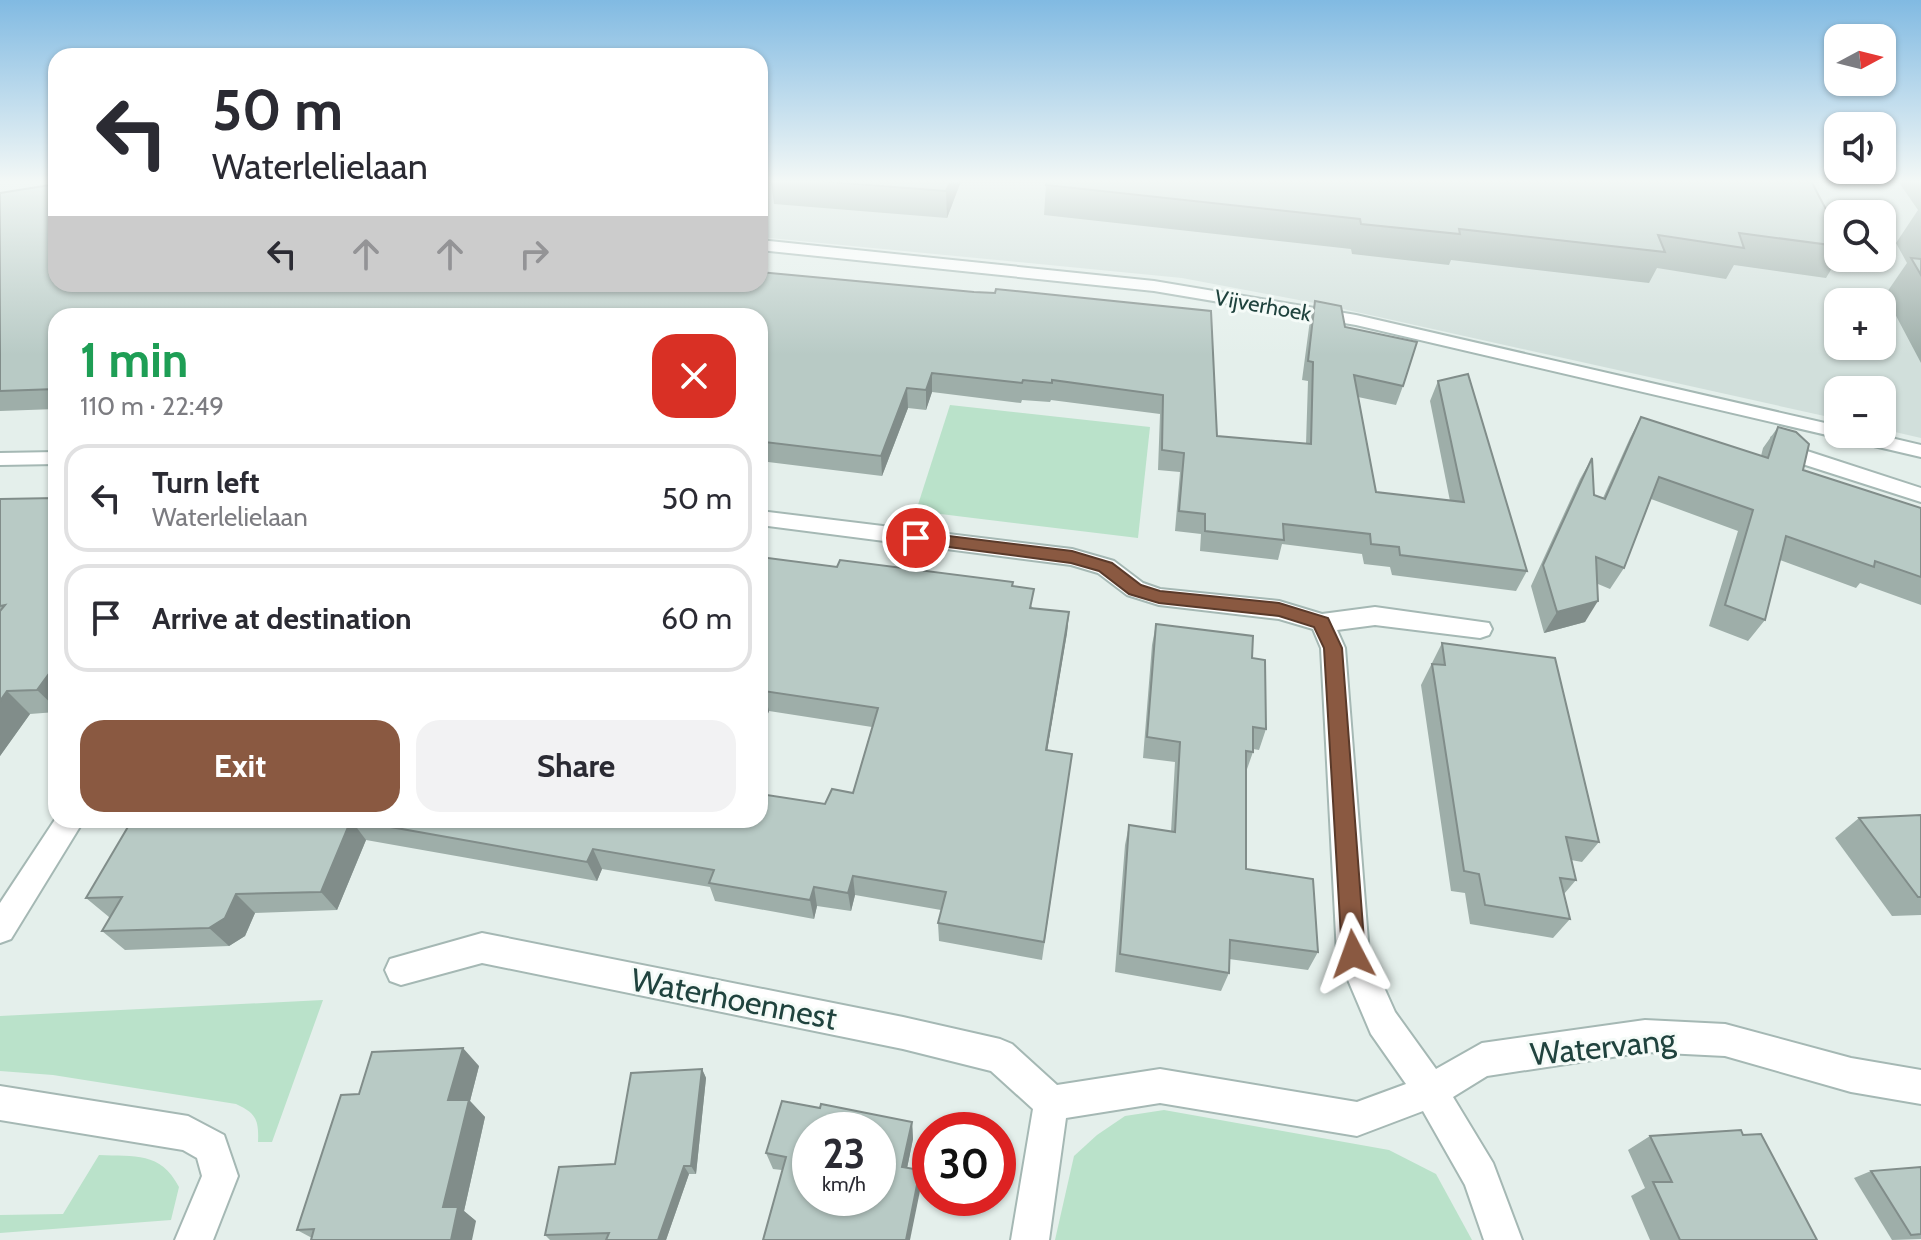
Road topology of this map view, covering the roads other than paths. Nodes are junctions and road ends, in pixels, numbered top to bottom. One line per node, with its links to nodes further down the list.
1 (768, 246): 2 (street, Vijverhoek)
2 (1758, 413): 3 (street, Vijverhoek); 8 (street)
3 (1824, 429)
4 (1896, 445): 5 (street)
5 (1921, 451)
6 (48, 458): 7 (street)
7 (0, 459)
8 (1921, 495)
9 (768, 519): 10 (street)
10 (1322, 623): 11 (street); 16 (street)
11 (1480, 629)
12 (65, 828): 13 (street)
13 (0, 929)
14 (401, 970): 18 (street, Waterhoennest)
15 (1921, 1087): 16 (street, Watervang)
16 (1431, 1091): 18 (street); 21 (street)
17 (0, 1103): 19 (street)
18 (1051, 1103): 20 (street)
19 (194, 1240)
20 (1030, 1240)
21 (1503, 1240)

